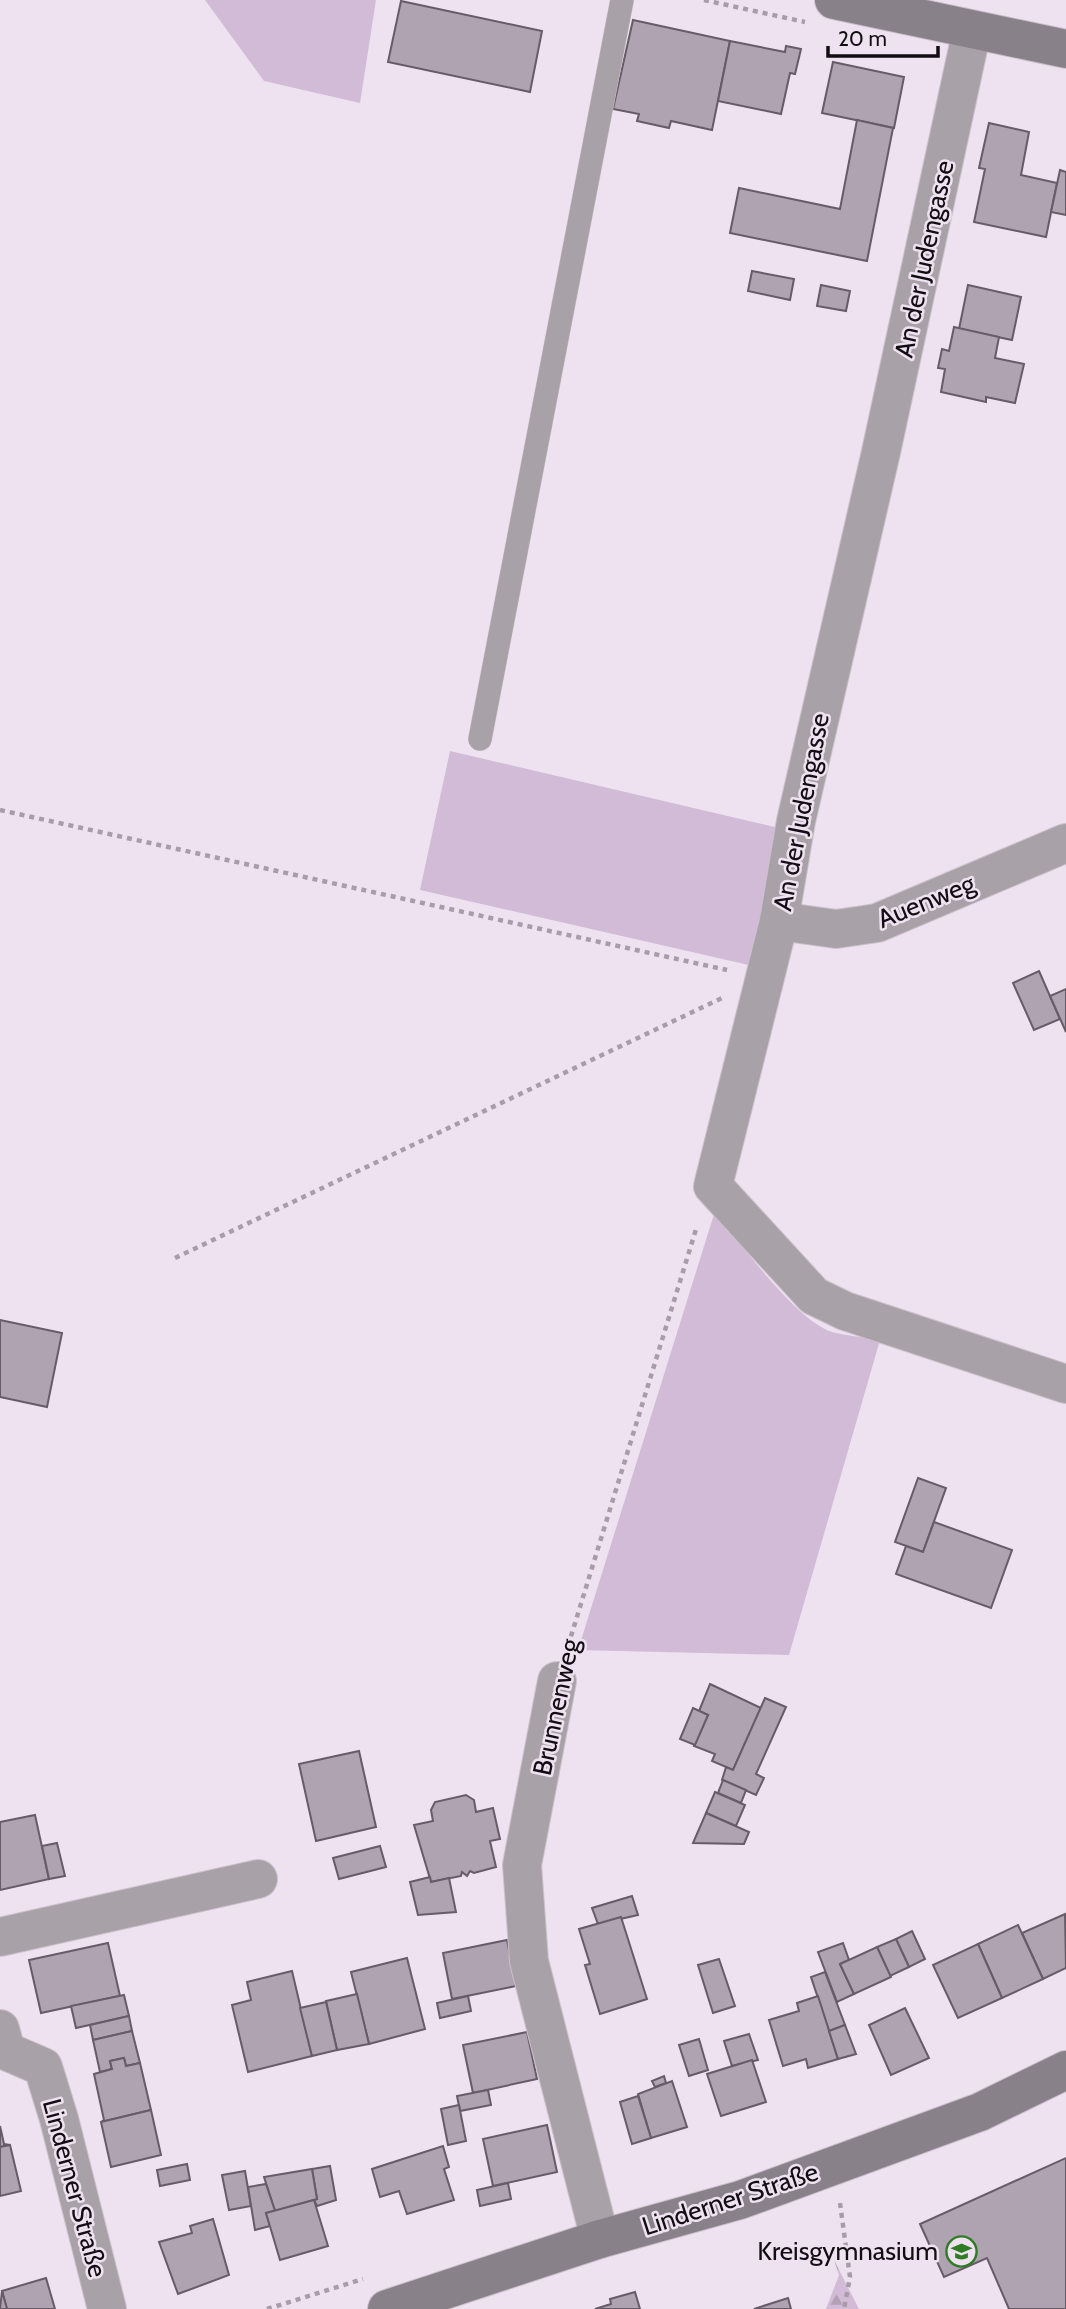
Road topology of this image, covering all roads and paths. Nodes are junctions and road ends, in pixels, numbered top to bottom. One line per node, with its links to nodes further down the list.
1 (622, 0): 5 (lane)
2 (834, 0): 3 (main road)
3 (972, 30): 4 (main road); 8 (street, An der Judengasse)
4 (1066, 49)
5 (481, 740)
6 (0, 810): 9 (path)
7 (1066, 843): 8 (street, Auenweg)
8 (779, 922): 9 (street, An der Judengasse)
9 (764, 978): 10 (street, An der Judengasse); 11 (path)
10 (713, 1186): 12 (street); 13 (path, Brunnenweg)
11 (175, 1258)
12 (1066, 1384)
13 (557, 1681): 19 (street, Brunnenweg)
14 (258, 1879): 15 (street)
15 (0, 1937)
16 (0, 2029): 20 (street, Linderner Straße)
17 (1066, 2070): 18 (main road, Linderner Straße)
18 (835, 2164): 19 (main road, Linderner Straße); 22 (path)
19 (600, 2239): 21 (main road, Linderner Straße)
20 (107, 2309)
21 (387, 2309)
22 (844, 2309)

